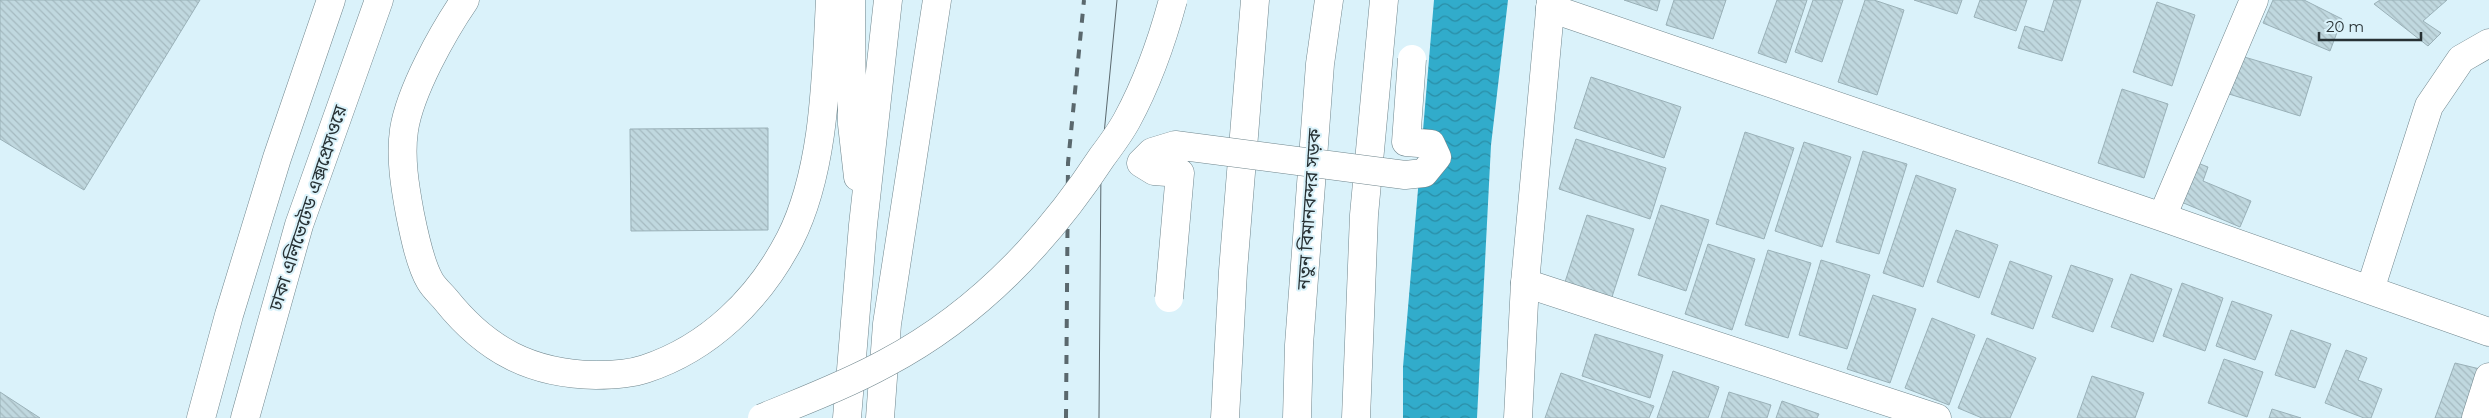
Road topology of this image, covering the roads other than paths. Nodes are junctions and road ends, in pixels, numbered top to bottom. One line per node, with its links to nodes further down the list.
1 (332, 0): 23 (main road)
2 (379, 0): 24 (main road, ঢাকা এলিভেটেড এক্সপ্রেসওয়ে)
3 (466, 0): 4 (main road)
4 (830, 0)
5 (851, 0): 17 (main road)
6 (888, 0): 17 (main road)
7 (937, 0): 27 (main road)
8 (1173, 0): 25 (main road, bridge)
9 (1255, 0): 28 (main road)
10 (1329, 0): 29 (main road, নতুন বিমানবন্দর সড়ক)
11 (1384, 0): 30 (main road)
12 (2254, 0): 16 (main road)
13 (1550, 4): 16 (main road); 18 (main road)
14 (2489, 43): 19 (main road)
15 (1412, 59): 20 (main road, bridge)
16 (2162, 217): 19 (main road)
17 (863, 225): 26 (main road)
18 (1525, 283): 31 (main road); 32 (main road)
19 (2370, 290): 21 (main road)
20 (1169, 298)
21 (2489, 332)
22 (2489, 377): 33 (main road)
23 (201, 418)
24 (245, 418)
25 (762, 418)
26 (847, 418)
27 (880, 418)
28 (1225, 418)
29 (1297, 418)
30 (1356, 418)
31 (1518, 418)
32 (1937, 418)
33 (2476, 418)

